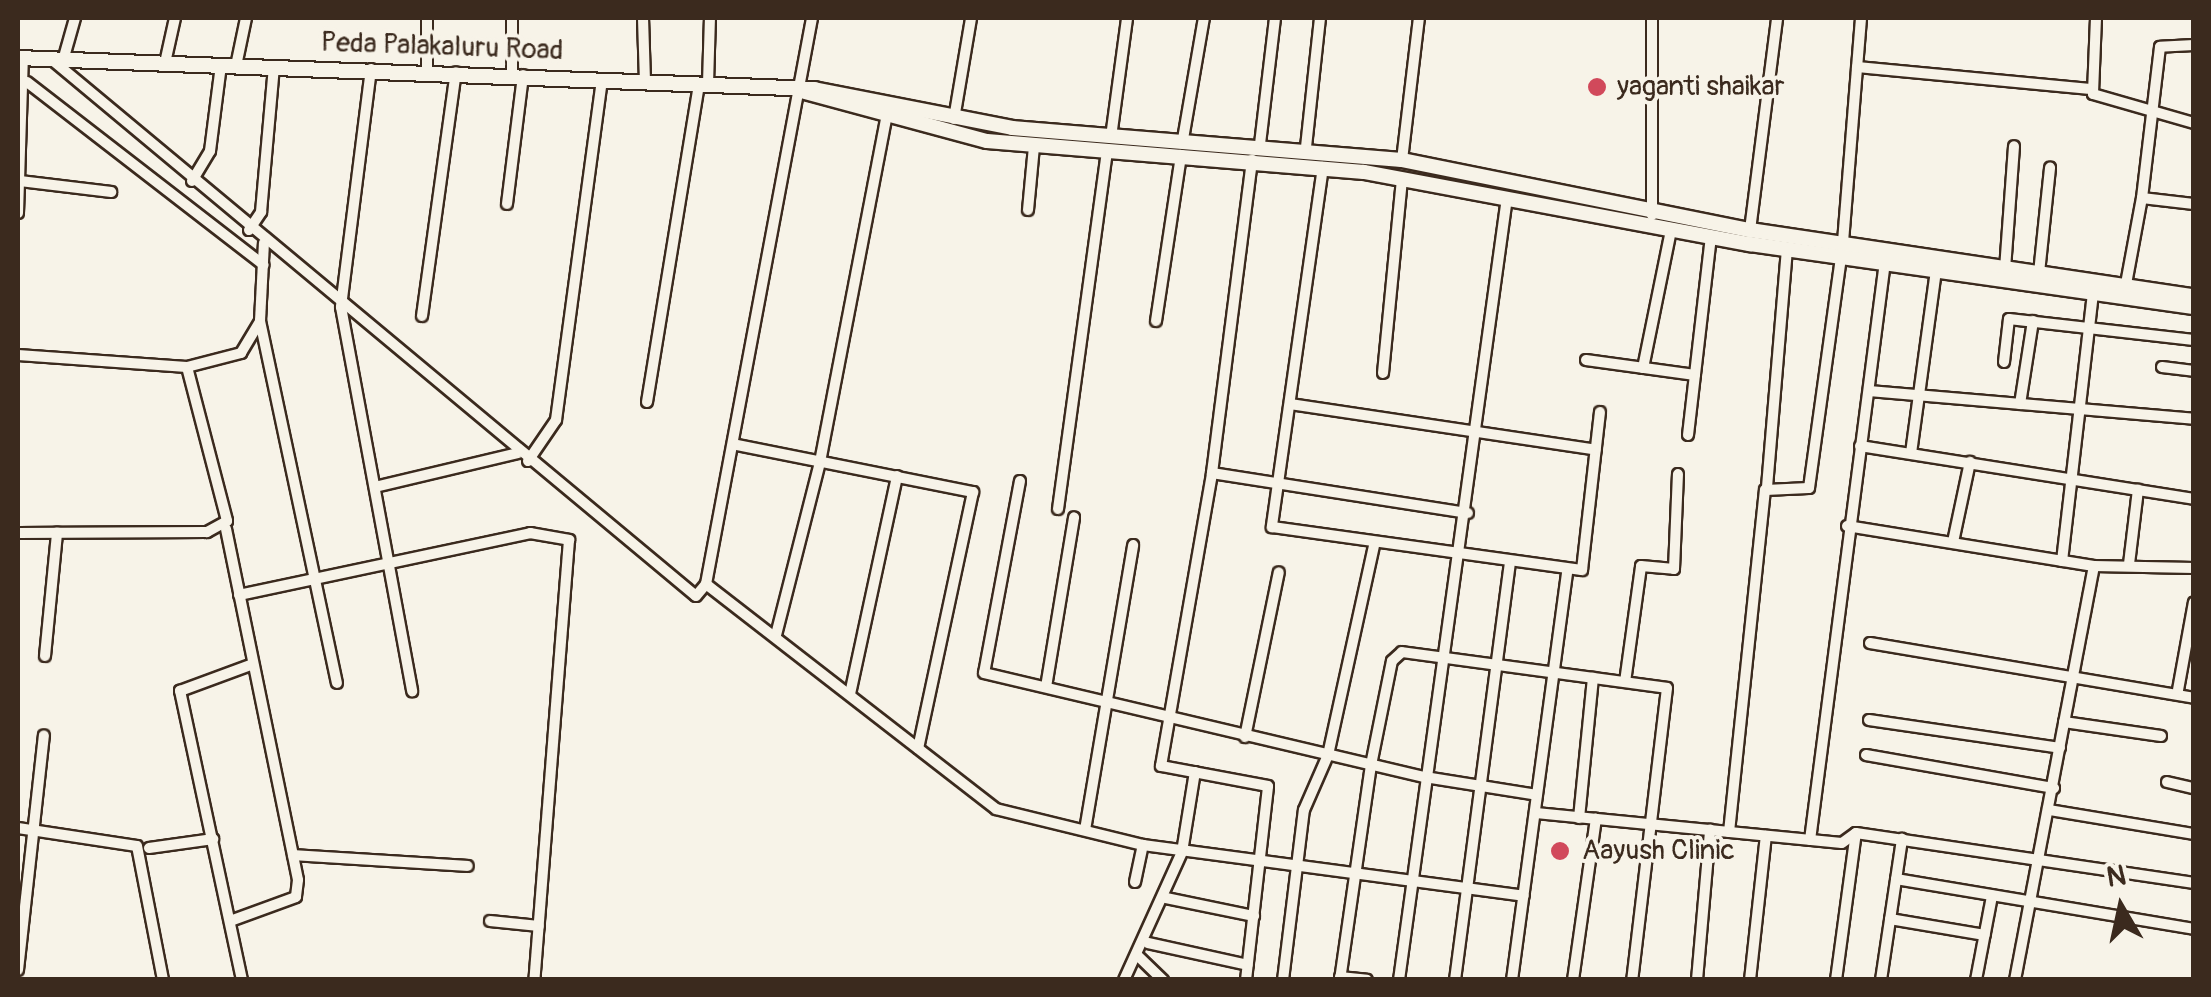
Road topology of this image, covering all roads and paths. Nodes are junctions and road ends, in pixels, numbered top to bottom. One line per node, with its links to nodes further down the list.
1 (75, 18): 20 (street)
2 (176, 18): 22 (street)
3 (246, 18): 23 (street)
4 (427, 18): 27 (street)
5 (512, 18): 29 (street)
6 (643, 18): 32 (street)
7 (710, 18): 33 (street)
8 (812, 18): 35 (street)
9 (971, 18): 38 (street)
10 (1127, 18): 41 (street)
11 (1204, 18): 40 (street)
12 (1275, 18): 42 (street)
13 (1320, 18): 44 (street)
14 (1419, 18): 48 (street)
15 (1652, 18): 61 (street)
16 (1776, 18): 64 (street)
17 (1861, 18): 24 (street)
18 (2096, 18): 34 (street)
19 (2194, 45): 36 (street)
20 (57, 57): 21 (main road, Peda Palakaluru Road); 22 (main road, Peda Palakaluru Road); 53 (street)
21 (20, 58): 31 (street)
22 (165, 63): 23 (main road, Peda Palakaluru Road)
23 (228, 65): 25 (main road, Peda Palakaluru Road); 53 (street)
24 (1856, 66): 34 (street); 68 (street)
25 (274, 67): 26 (main road, Peda Palakaluru Road); 62 (street)
26 (371, 68): 27 (main road, Peda Palakaluru Road); 77 (street)
27 (427, 70): 28 (main road, Peda Palakaluru Road)
28 (456, 71): 29 (main road, Peda Palakaluru Road); 79 (street)
29 (517, 74): 30 (main road, Peda Palakaluru Road); 57 (street)
30 (602, 79): 32 (main road, Peda Palakaluru Road); 108 (street)
31 (27, 82): 52 (street); 70 (street)
32 (645, 82): 33 (main road, Peda Palakaluru Road)
33 (704, 84): 35 (main road, Peda Palakaluru Road); 96 (street)
34 (2088, 89): 36 (street)
35 (802, 92): 37 (main road); 38 (main road); 104 (street)
36 (2150, 117): 39 (street); 56 (street)
37 (886, 120): 45 (main road); 109 (street)
38 (953, 120): 41 (main road)
39 (2194, 124)
40 (1183, 139): 41 (main road); 42 (main road)
41 (1109, 144): 45 (main road); 46 (main road); 121 (street)
42 (1260, 144): 44 (main road)
43 (2014, 146): 71 (street)
44 (1306, 147): 48 (main road)
45 (1034, 148): 59 (street)
46 (1181, 156): 47 (main road); 82 (street)
47 (1252, 160): 49 (main road); 111 (street)
48 (1402, 160): 61 (main road)
49 (1322, 167): 51 (main road); 97 (street)
50 (2050, 168): 73 (street)
51 (1402, 178): 55 (main road); 92 (street)
52 (20, 181): 54 (street); 60 (street)
53 (192, 181): 62 (street)
54 (111, 192)
55 (1508, 198): 61 (main road); 102 (street)
56 (2142, 198): 58 (street); 74 (street)
57 (508, 204)
58 (2194, 204)
59 (1028, 210)
60 (18, 213)
61 (1651, 218): 63 (main road); 64 (main road)
62 (248, 230): 66 (street)
63 (1671, 230): 65 (main road); 90 (street)
64 (1750, 230): 68 (main road)
65 (1711, 237): 67 (main road); 93 (street)
66 (264, 243): 70 (street); 77 (street)
67 (1786, 248): 68 (main road); 117 (street)
68 (1842, 249): 69 (main road); 71 (main road); 117 (street)
69 (1885, 262): 72 (main road); 94 (street)
70 (264, 266): 80 (street)
71 (2005, 269): 73 (main road)
72 (1936, 271): 75 (main road); 95 (street)
73 (2040, 274): 74 (main road)
74 (2126, 284): 76 (main road)
75 (2093, 292): 78 (main road); 83 (street)
76 (2194, 296)
77 (340, 306): 108 (street); 118 (street)
78 (2194, 308)
79 (422, 316)
80 (260, 321): 88 (street); 140 (street)
81 (2033, 321): 83 (street); 87 (street); 98 (street)
82 (1156, 322)
83 (2090, 327): 84 (street); 99 (street)
84 (2194, 340)
85 (18, 355): 88 (street)
86 (1586, 360): 90 (street)
87 (2004, 362)
88 (187, 367): 125 (street)
89 (2162, 367): 91 (street)
90 (1643, 368): 93 (street)
91 (2194, 371)
92 (1382, 373)
93 (1695, 375): 103 (street)
94 (1869, 391): 95 (street); 105 (street)
95 (1918, 396): 98 (street); 107 (street)
96 (648, 402)
97 (1290, 404): 102 (street); 116 (street)
98 (2020, 404): 99 (street)
99 (2080, 409): 101 (street); 114 (street)
100 (1600, 412): 106 (street)
101 (2194, 419)
102 (1477, 432): 106 (street); 122 (street)
103 (1688, 435)
104 (737, 445): 109 (street); 141 (street)
105 (1860, 446): 107 (street); 124 (street)
106 (1596, 450): 139 (street)
107 (1911, 453): 110 (street)
108 (523, 457): 118 (street); 141 (street)
109 (820, 462): 113 (street); 144 (street)
110 (1970, 462): 114 (street); 128 (street)
111 (1212, 473): 116 (street); 161 (street)
112 (1678, 474): 153 (street)
113 (897, 476): 158 (street); 167 (street)
114 (2072, 479): 119 (street); 132 (street)
115 (1020, 481): 155 (street)
116 (1279, 484): 122 (street); 129 (street)
117 (1766, 486): 188 (street)
118 (375, 487): 133 (street)
119 (2138, 490): 120 (street); 134 (street)
120 (2194, 499)
121 (1058, 510)
122 (1468, 513): 131 (street)
123 (1074, 516): 155 (street)
124 (1847, 526): 128 (street); 194 (street)
125 (226, 529): 127 (street); 142 (street)
126 (18, 533): 127 (street)
127 (57, 533): 146 (street)
128 (1953, 542): 132 (street)
129 (1374, 545): 131 (street); 169 (street)
130 (1133, 546): 160 (street)
131 (1462, 559): 135 (street); 147 (street)
132 (2062, 561): 136 (street)
133 (389, 562): 140 (street); 157 (street); 217 (street)
134 (2130, 564): 136 (street); 137 (street)
135 (1510, 565): 139 (street); 149 (street)
136 (2094, 566): 152 (street)
137 (2194, 568)
138 (1279, 572): 166 (street)
139 (1567, 573): 150 (street)
140 (315, 578): 142 (street); 154 (street)
141 (706, 584): 144 (street)
142 (239, 595): 148 (street)
143 (2194, 602): 156 (street)
144 (776, 635): 158 (street)
145 (1870, 643): 152 (street)
146 (45, 656)
147 (1441, 656): 149 (street); 171 (street); 173 (street)
148 (254, 664): 192 (street); 198 (street)
149 (1497, 664): 150 (street); 175 (street)
150 (1551, 672): 151 (street); 178 (street)
151 (1593, 678): 153 (street); 181 (street)
152 (2076, 678): 156 (street); 163 (street)
153 (1625, 682): 183 (street)
154 (336, 683)
155 (1046, 687): 160 (street)
156 (2178, 690): 159 (street)
157 (412, 691)
158 (850, 694): 167 (street)
159 (2194, 698)
160 (1108, 703): 161 (street); 186 (street)
161 (1170, 718): 166 (street); 172 (street)
162 (1869, 720): 168 (street)
163 (2064, 722): 165 (street); 168 (street)
164 (44, 734): 185 (street)
165 (2160, 736)
166 (1245, 737): 169 (street)
167 (918, 748): 186 (street)
168 (2060, 748): 176 (street)
169 (1328, 755): 171 (street); 202 (street)
170 (1866, 755): 176 (street)
171 (1371, 765): 173 (street); 203 (street)
172 (1195, 772): 197 (street); 200 (street)
173 (1425, 777): 175 (street); 207 (street)
174 (2167, 782): 177 (street)
175 (1481, 785): 178 (street); 208 (street)
176 (2054, 788): 179 (street)
177 (2194, 788)
178 (1538, 794): 180 (street)
179 (2050, 810): 190 (street); 199 (street)
180 (1536, 814): 181 (street); 209 (street)
181 (1579, 818): 182 (street)
182 (1596, 820): 183 (street); 236 (street)
183 (1652, 825): 187 (street); 237 (street)
184 (18, 828): 185 (street)
185 (34, 830): 223 (street); 225 (street)
186 (1085, 830): 195 (street)
187 (1710, 830): 188 (street); 238 (street)
188 (1729, 832): 191 (street)
189 (1856, 833): 193 (street); 194 (street); 240 (street)
190 (2194, 834)
191 (1766, 836): 194 (street); 239 (street)
192 (213, 838): 196 (street); 215 (street)
193 (1902, 839): 199 (street); 204 (street)
194 (1810, 840)
195 (1143, 845): 197 (street); 205 (street)
196 (149, 848)
197 (1182, 852): 200 (street); 211 (street)
198 (293, 855): 201 (street); 215 (street)
199 (2039, 858): 206 (street); 212 (street)
200 (1261, 864): 202 (street); 213 (street)
201 (468, 866)
202 (1297, 870): 203 (street); 231 (street)
203 (1352, 878): 207 (street); 224 (street)
204 (1896, 879): 210 (street); 214 (street)
205 (1136, 882)
206 (2194, 883)
207 (1412, 884): 208 (street); 233 (street)
208 (1467, 890): 209 (street); 234 (street)
209 (1524, 896): 235 (street)
210 (1992, 896): 212 (street); 219 (street)
211 (1166, 898): 213 (street); 220 (street)
212 (2029, 903): 218 (street); 243 (street)
213 (1254, 916): 222 (street)
214 (1890, 920): 219 (street); 241 (street)
215 (230, 921): 226 (street)
216 (490, 921): 217 (street)
217 (539, 926): 227 (street)
218 (2194, 929)
219 (1985, 935): 242 (street)
220 (1148, 943): 221 (street); 222 (street)
221 (1138, 956): 228 (street); 229 (street)
222 (1248, 965): 230 (street)
223 (18, 970)
224 (1340, 978): 232 (street)
225 (163, 980)
226 (242, 980)
227 (534, 980)
228 (1124, 980)
229 (1163, 980)
230 (1246, 980)
231 (1283, 980)
232 (1367, 980)
233 (1399, 980)
234 (1456, 980)
235 (1512, 980)
236 (1572, 980)
237 (1632, 980)
238 (1697, 980)
239 (1750, 980)
240 (1836, 980)
241 (1881, 980)
242 (1976, 980)
243 (2016, 980)

